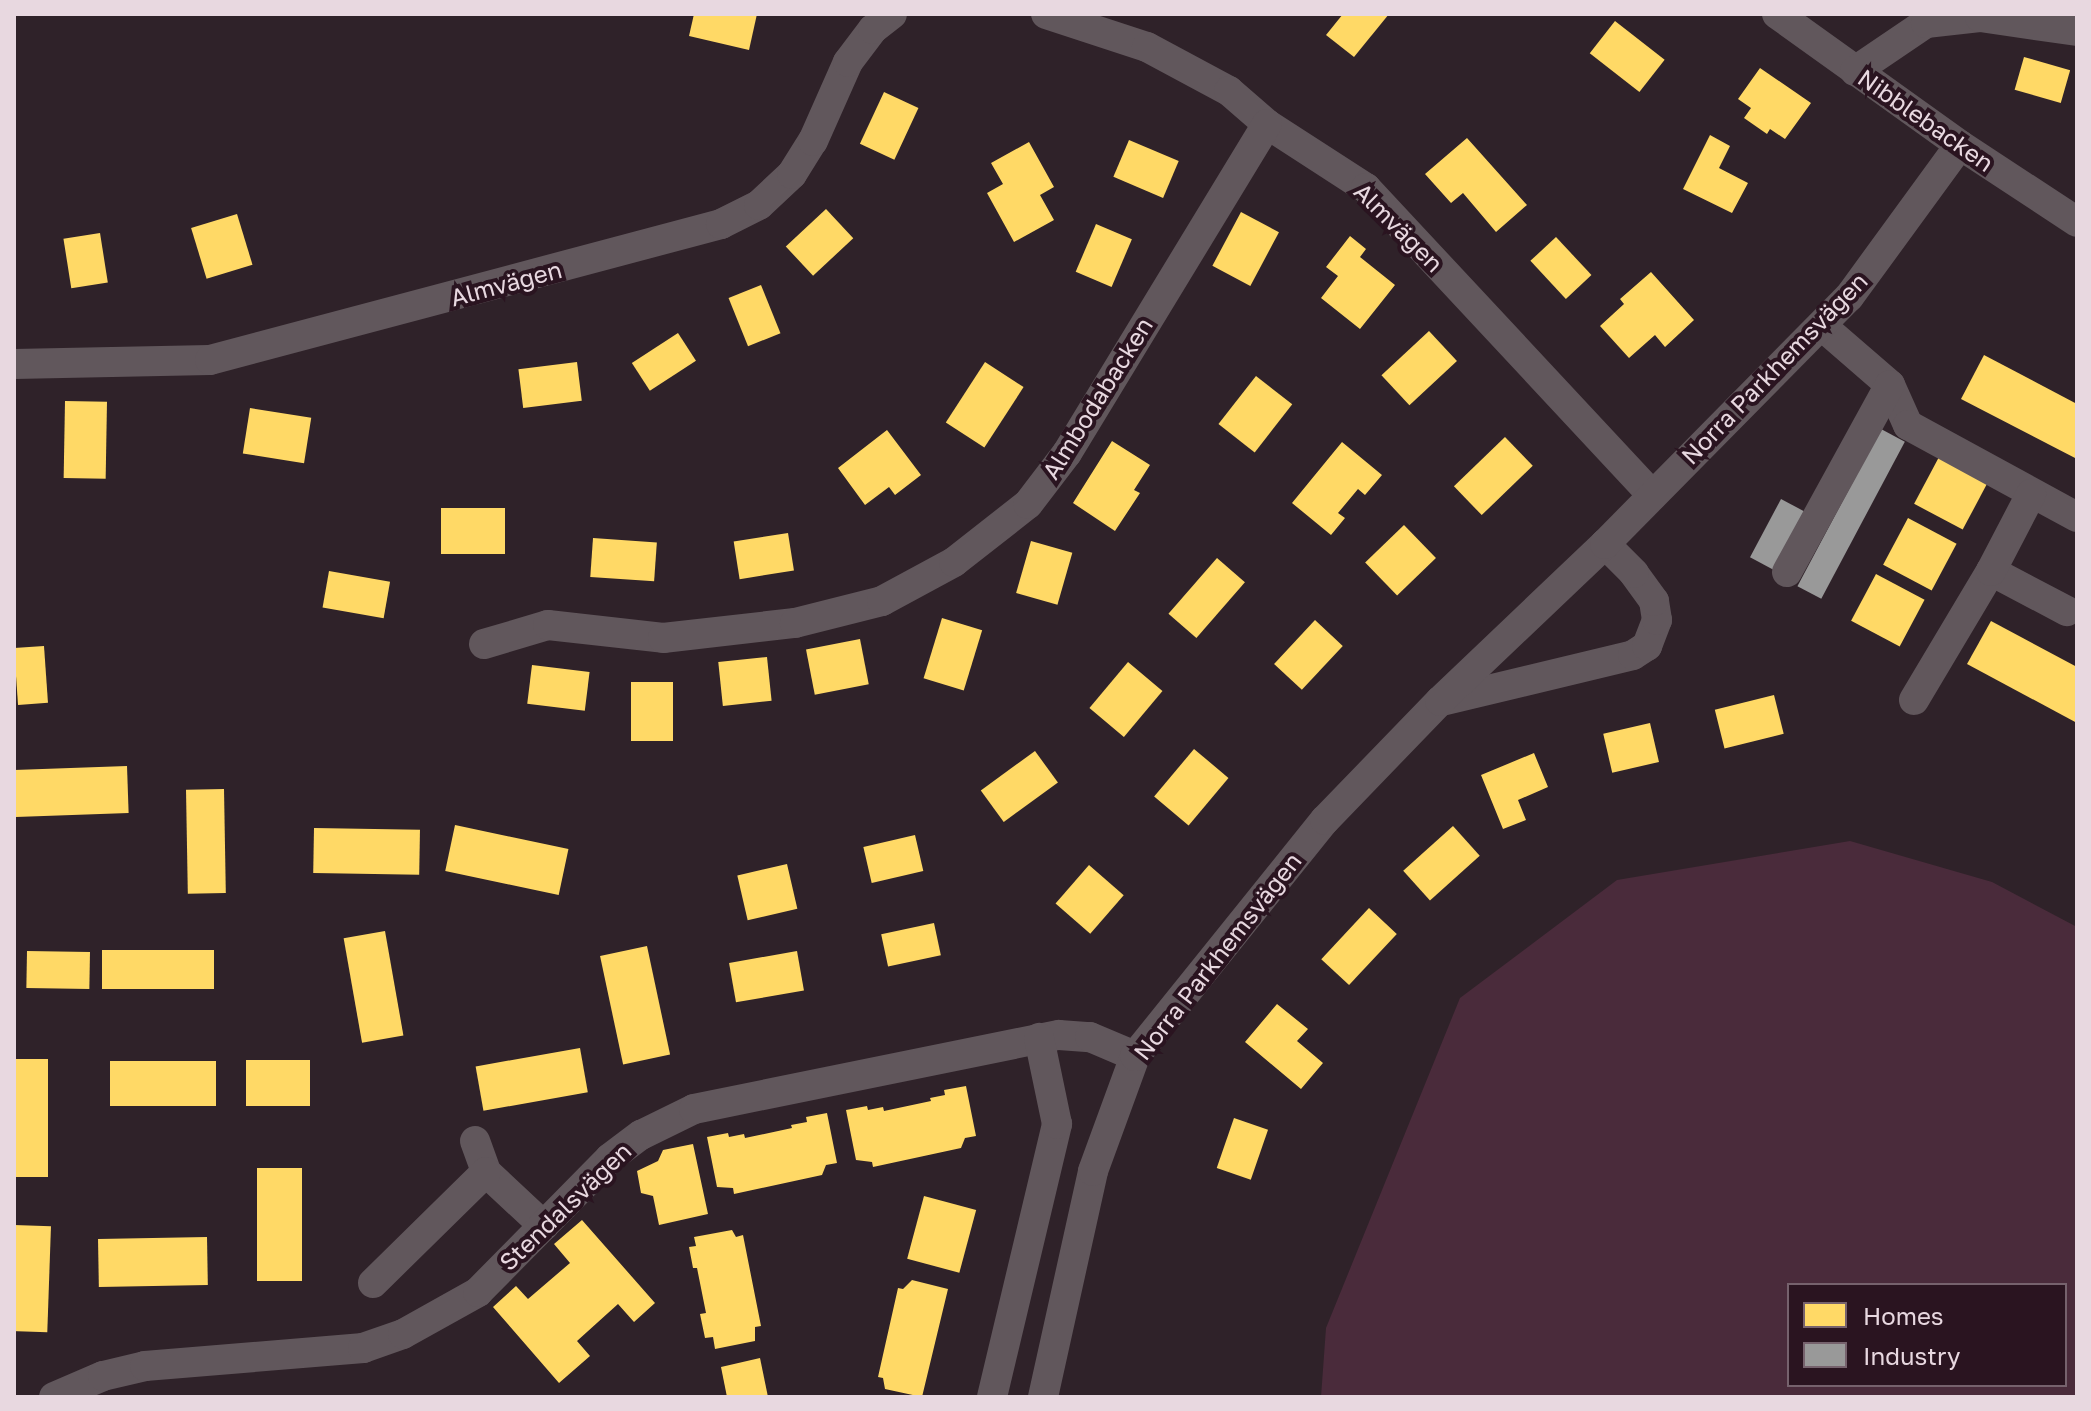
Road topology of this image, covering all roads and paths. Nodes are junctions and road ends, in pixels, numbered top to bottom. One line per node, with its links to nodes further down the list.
1 (892, 14): 10 (street, Almvägen)
2 (1046, 14): 6 (street, Almvägen)
3 (1777, 14): 5 (street, Nibblebacken)
4 (2077, 31): 5 (street)
5 (1855, 71): 7 (street, Nibblebacken)
6 (1267, 124): 13 (street, Almvägen); 19 (street, Almbodabacken)
7 (1960, 145): 8 (street, Nibblebacken); 9 (street, Norra Parkhemsvägen)
8 (2077, 222)
9 (1822, 326): 11 (street); 13 (street, Norra Parkhemsvägen)
10 (14, 364)
11 (1890, 385): 12 (street); 17 (street)
12 (2031, 494): 14 (street); 16 (street)
13 (1652, 495): 15 (street, Norra Parkhemsvägen)
14 (2077, 517)
15 (1605, 544): 21 (street, Norra Parkhemsvägen); 21 (street)
16 (1991, 571): 18 (street); 20 (street)
17 (1787, 572)
18 (2074, 606)
19 (484, 644)
20 (1914, 700)
21 (1440, 701): 23 (street, Norra Parkhemsvägen)
22 (1039, 1038): 23 (street, Stendalsvägen); 26 (street, Stendalsvägen); 29 (street)
23 (1135, 1056): 30 (street, Norra Parkhemsvägen)
24 (475, 1141): 25 (street)
25 (486, 1172): 26 (street); 27 (street)
26 (544, 1226): 28 (street, Stendalsvägen)
27 (373, 1283)
28 (54, 1397)
29 (992, 1397)
30 (1043, 1397)

